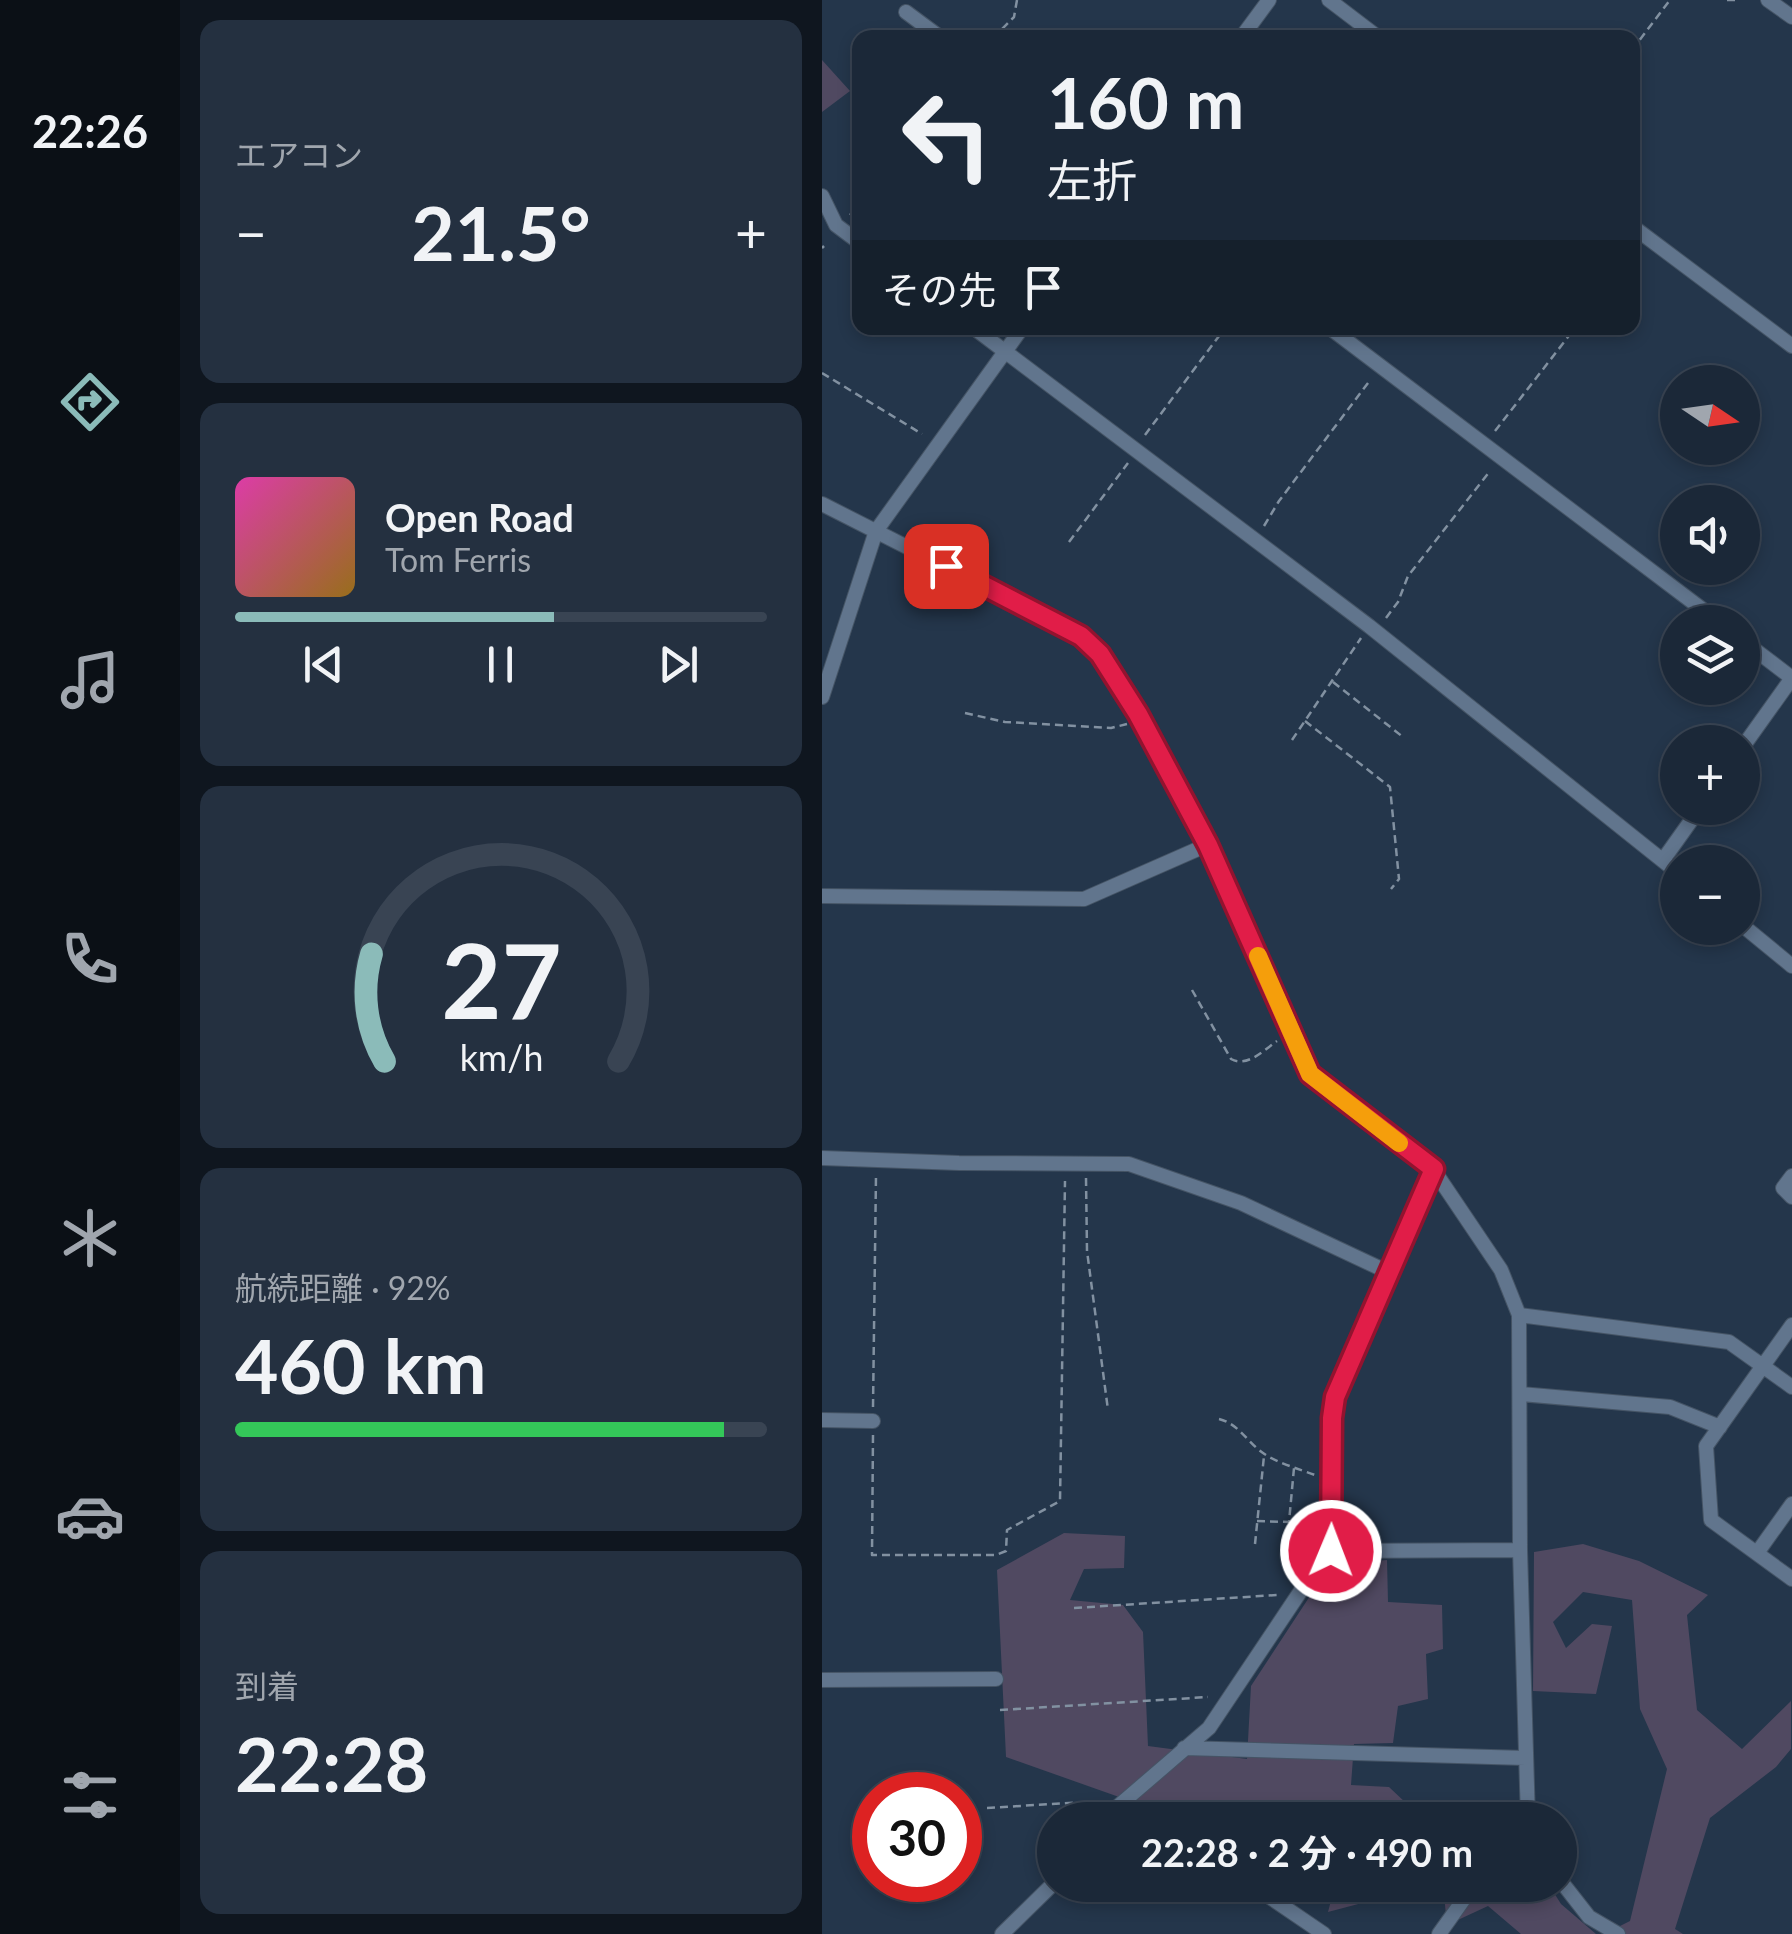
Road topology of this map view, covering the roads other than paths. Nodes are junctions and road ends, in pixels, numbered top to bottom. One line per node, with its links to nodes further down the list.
1 (1269, 0): 7 (street)
2 (1329, 0): 8 (street)
3 (1768, 0): 5 (street)
4 (906, 12): 6 (street)
5 (1792, 18)
6 (930, 30)
7 (1246, 30)
8 (1368, 30)
9 (822, 196): 11 (street)
10 (1640, 232): 15 (street)
11 (852, 236)
12 (984, 335): 16 (street)
13 (1016, 335): 16 (street)
14 (1340, 335): 19 (street)
15 (1792, 346)
16 (1004, 350): 18 (street); 25 (street)
17 (822, 504): 18 (street)
18 (876, 531): 22 (street); 24 (street)
19 (1697, 605)
20 (1760, 654): 21 (street)
21 (1792, 678): 23 (street)
22 (822, 698)
23 (1758, 725)
24 (1208, 845): 26 (street); 30 (street)
25 (1660, 858)
26 (822, 896)
27 (1760, 940): 28 (street)
28 (1792, 966)
29 (822, 1158): 33 (street)
30 (1434, 1169): 33 (street); 34 (street)
31 (1792, 1176): 32 (street)
32 (1792, 1197)
33 (1388, 1272): 44 (street)
34 (1519, 1315): 36 (street); 38 (street)
35 (1792, 1325): 36 (street)
36 (1762, 1366): 37 (street); 41 (street)
37 (1792, 1387)
38 (1520, 1394): 41 (street); 43 (street)
39 (822, 1420): 40 (street)
40 (873, 1421)
41 (1720, 1427): 45 (street)
42 (1792, 1504): 45 (street)
43 (1520, 1550): 44 (street); 50 (street)
44 (1331, 1551): 49 (street)
45 (1757, 1554): 46 (street)
46 (1792, 1579)
47 (996, 1679): 48 (street)
48 (822, 1680)
49 (1184, 1748): 50 (street); 51 (street)
50 (1525, 1758): 52 (street)
51 (1122, 1802)
52 (1527, 1802)
53 (1037, 1900): 57 (street)
54 (1577, 1901): 60 (street)
55 (1277, 1902): 58 (street)
56 (1462, 1902): 59 (street)
57 (1002, 1934)
58 (1324, 1934)
59 (1439, 1934)
60 (1618, 1934)

